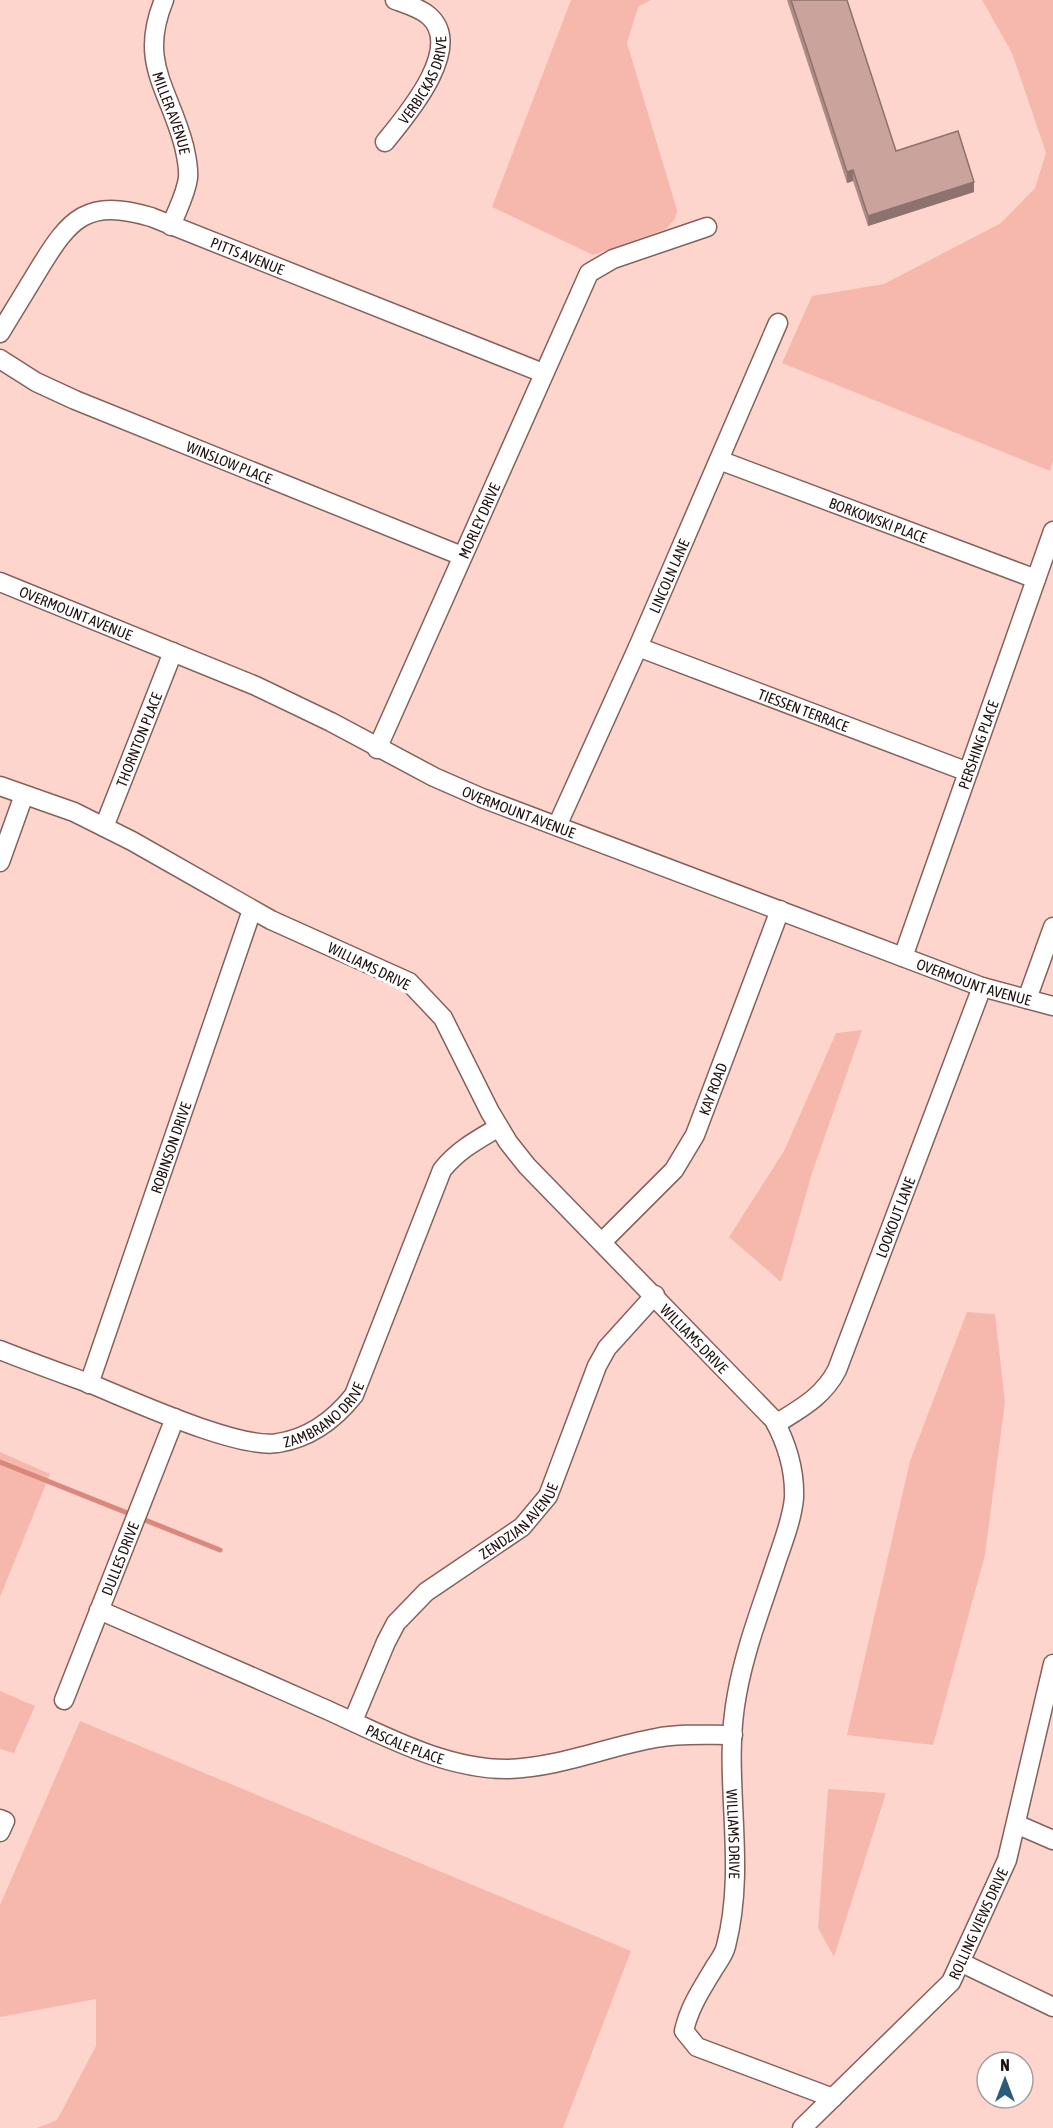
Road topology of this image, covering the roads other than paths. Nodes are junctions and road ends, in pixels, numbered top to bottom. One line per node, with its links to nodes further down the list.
1 (164, 0): 4 (street, MILLER AVENUE)
2 (395, 0): 3 (street, VERBICKAS DRIVE)
3 (385, 142)
4 (171, 226): 7 (street, PITTS AVENUE); 9 (street, PITTS AVENUE)
5 (706, 227): 9 (street, MORLEY DRIVE)
6 (778, 323): 10 (street, LINCOLN LANE)
7 (0, 333)
8 (0, 359): 12 (street, WINSLOW PLACE)
9 (543, 373): 12 (street, MORLEY DRIVE)
10 (719, 460): 13 (street, BORKOWSKI PLACE); 15 (street, LINCOLN LANE)
11 (1053, 531): 13 (street, PERSHING PLACE)
12 (462, 556): 17 (street, MORLEY DRIVE)
13 (1036, 579): 18 (street, PERSHING PLACE)
14 (0, 582): 16 (street, OVERMOUNT AVENUE)
15 (638, 647): 18 (street, TIESSEN TERRACE); 21 (street, LINCOLN LANE)
16 (173, 652): 17 (street, OVERMOUNT AVENUE); 22 (street, THORNTON PLACE)
17 (377, 749): 21 (street, OVERMOUNT AVENUE)
18 (968, 772): 27 (street, PERSHING PLACE)
19 (0, 786): 20 (street, WILLIAMS DRIVE)
20 (24, 795): 22 (street, WILLIAMS DRIVE); 23 (street)
21 (557, 826): 25 (street, OVERMOUNT AVENUE)
22 (104, 827): 24 (street, WILLIAMS DRIVE)
23 (0, 862)
24 (252, 910): 31 (street, WILLIAMS DRIVE); 35 (street, ROBINSON DRIVE)
25 (780, 910): 27 (street, OVERMOUNT AVENUE); 32 (street, KAY ROAD)
26 (1053, 927): 29 (street)
27 (903, 957): 28 (street, OVERMOUNT AVENUE)
28 (982, 987): 29 (street, OVERMOUNT AVENUE); 37 (street, LOOKOUT LANE)
29 (1027, 999): 30 (street, OVERMOUNT AVENUE)
30 (1053, 1006)
31 (499, 1128): 32 (street, WILLIAMS DRIVE); 36 (street, ZAMBRANO DRIVE)
32 (602, 1242): 33 (street, WILLIAMS DRIVE)
33 (655, 1295): 37 (street, WILLIAMS DRIVE); 41 (street, ZENDZIAN AVENUE)
34 (0, 1350): 35 (street, ZAMBRANO DRIVE)
35 (89, 1384): 36 (street, ZAMBRANO DRIVE)
36 (175, 1418): 38 (street, DULLES DRIVE)
37 (776, 1424): 42 (street, WILLIAMS DRIVE)
38 (99, 1610): 40 (street, DULLES DRIVE); 41 (street, PASCALE PLACE)
39 (1053, 1664): 44 (street, ROLLING VIEWS DRIVE)
40 (64, 1700)
41 (353, 1721): 42 (street, PASCALE PLACE)
42 (733, 1736): 49 (street, WILLIAMS DRIVE)
43 (0, 1819): 45 (street)
44 (1016, 1824): 46 (street); 47 (street, ROLLING VIEWS DRIVE)
45 (0, 1832)
46 (1053, 1840)
47 (960, 1962): 48 (street); 49 (street, ROLLING VIEWS DRIVE)
48 (1053, 2007)
49 (833, 2098): 50 (street, ROLLING VIEWS DRIVE)
50 (802, 2128)

